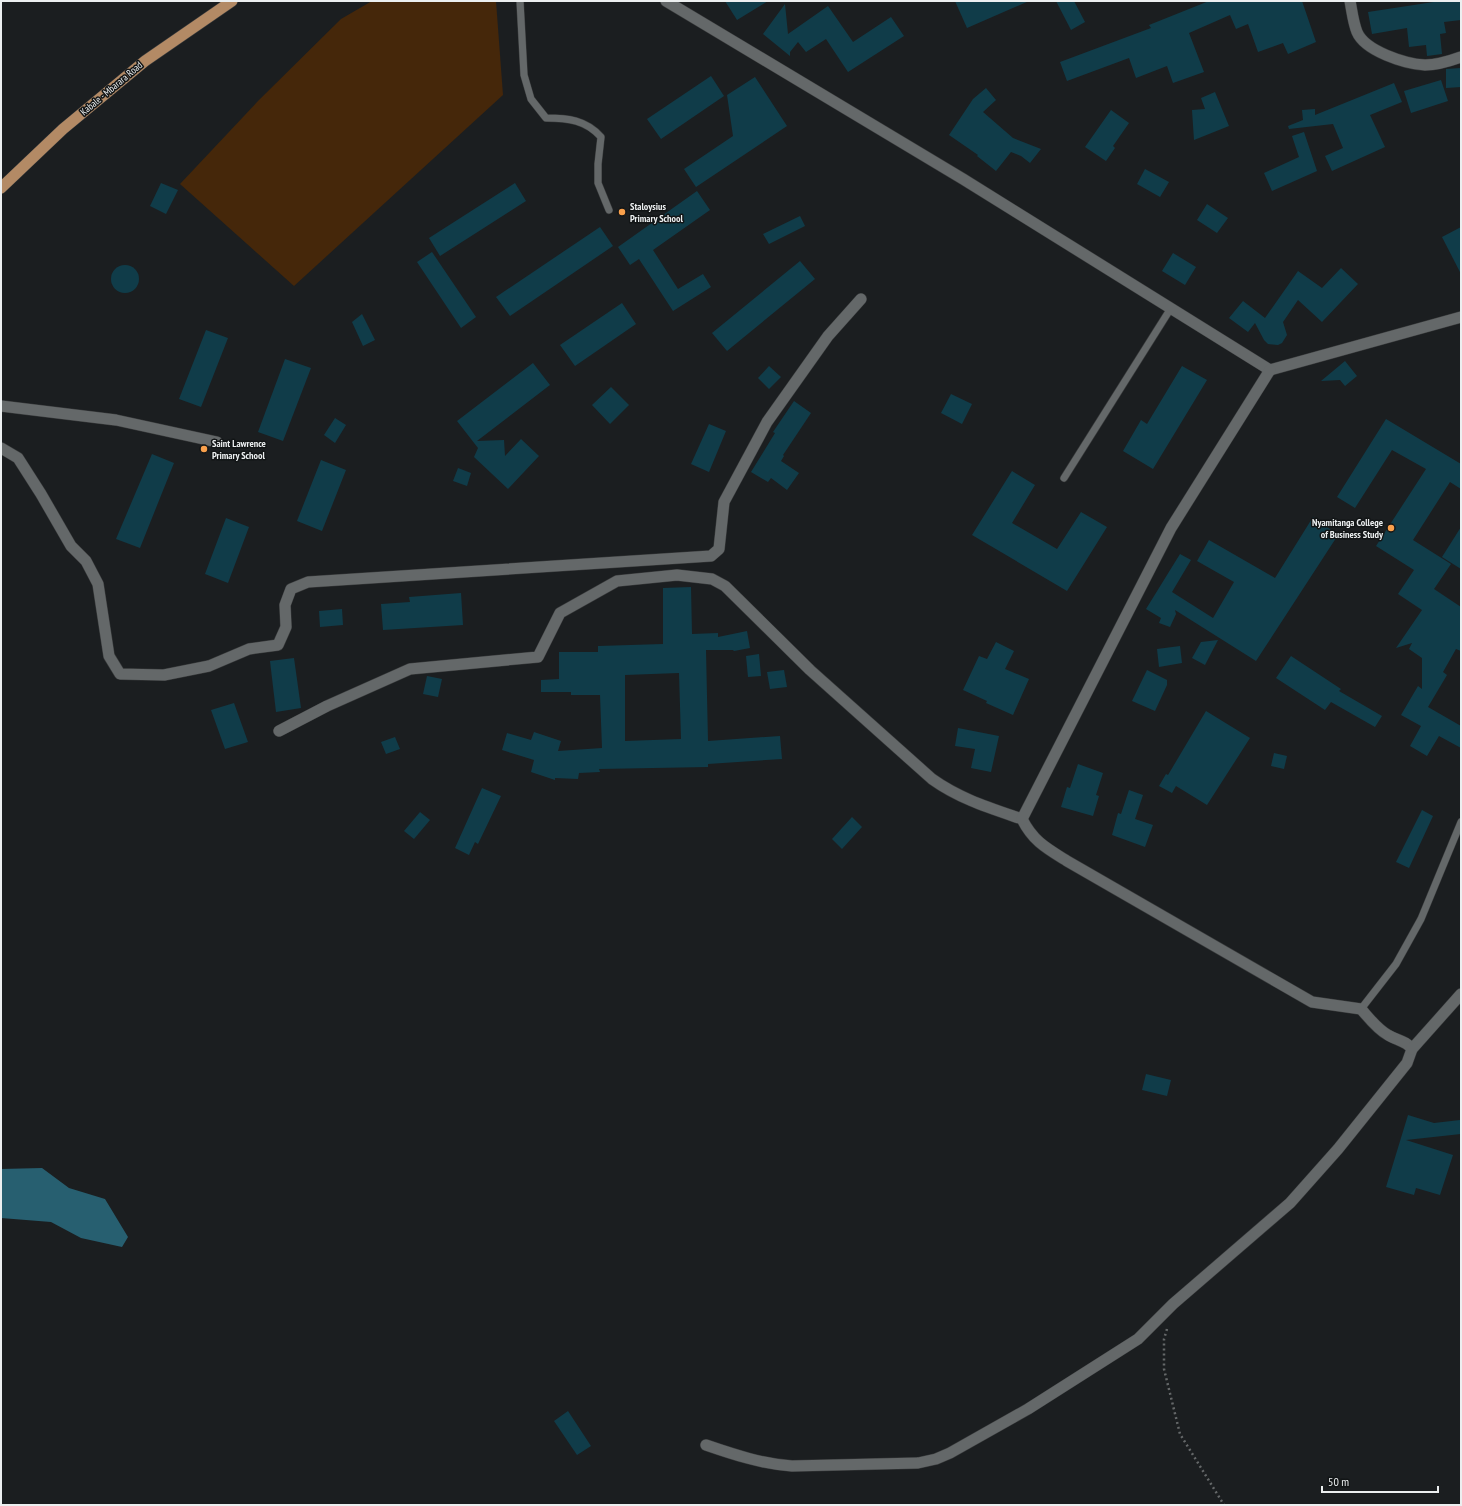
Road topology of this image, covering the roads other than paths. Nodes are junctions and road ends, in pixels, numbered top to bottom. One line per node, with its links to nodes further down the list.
1 (232, 1): 6 (main road, Kabale - Mbarara Road)
2 (520, 1): 7 (lane)
3 (666, 1): 9 (street)
4 (1350, 1): 5 (street)
5 (1461, 57)
6 (1, 188)
7 (609, 210)
8 (862, 299): 14 (street)
9 (1171, 308): 11 (street); 15 (lane)
10 (1461, 317): 11 (street)
11 (1270, 370): 17 (street)
12 (1, 406): 13 (street)
13 (217, 442)
14 (1, 448)
15 (1064, 478)
16 (279, 731): 17 (street)
17 (1022, 819): 20 (street)
18 (1461, 822): 20 (lane)
19 (1461, 994): 21 (street)
20 (1361, 1009): 21 (street)
21 (1412, 1049): 22 (street)
22 (706, 1445)

